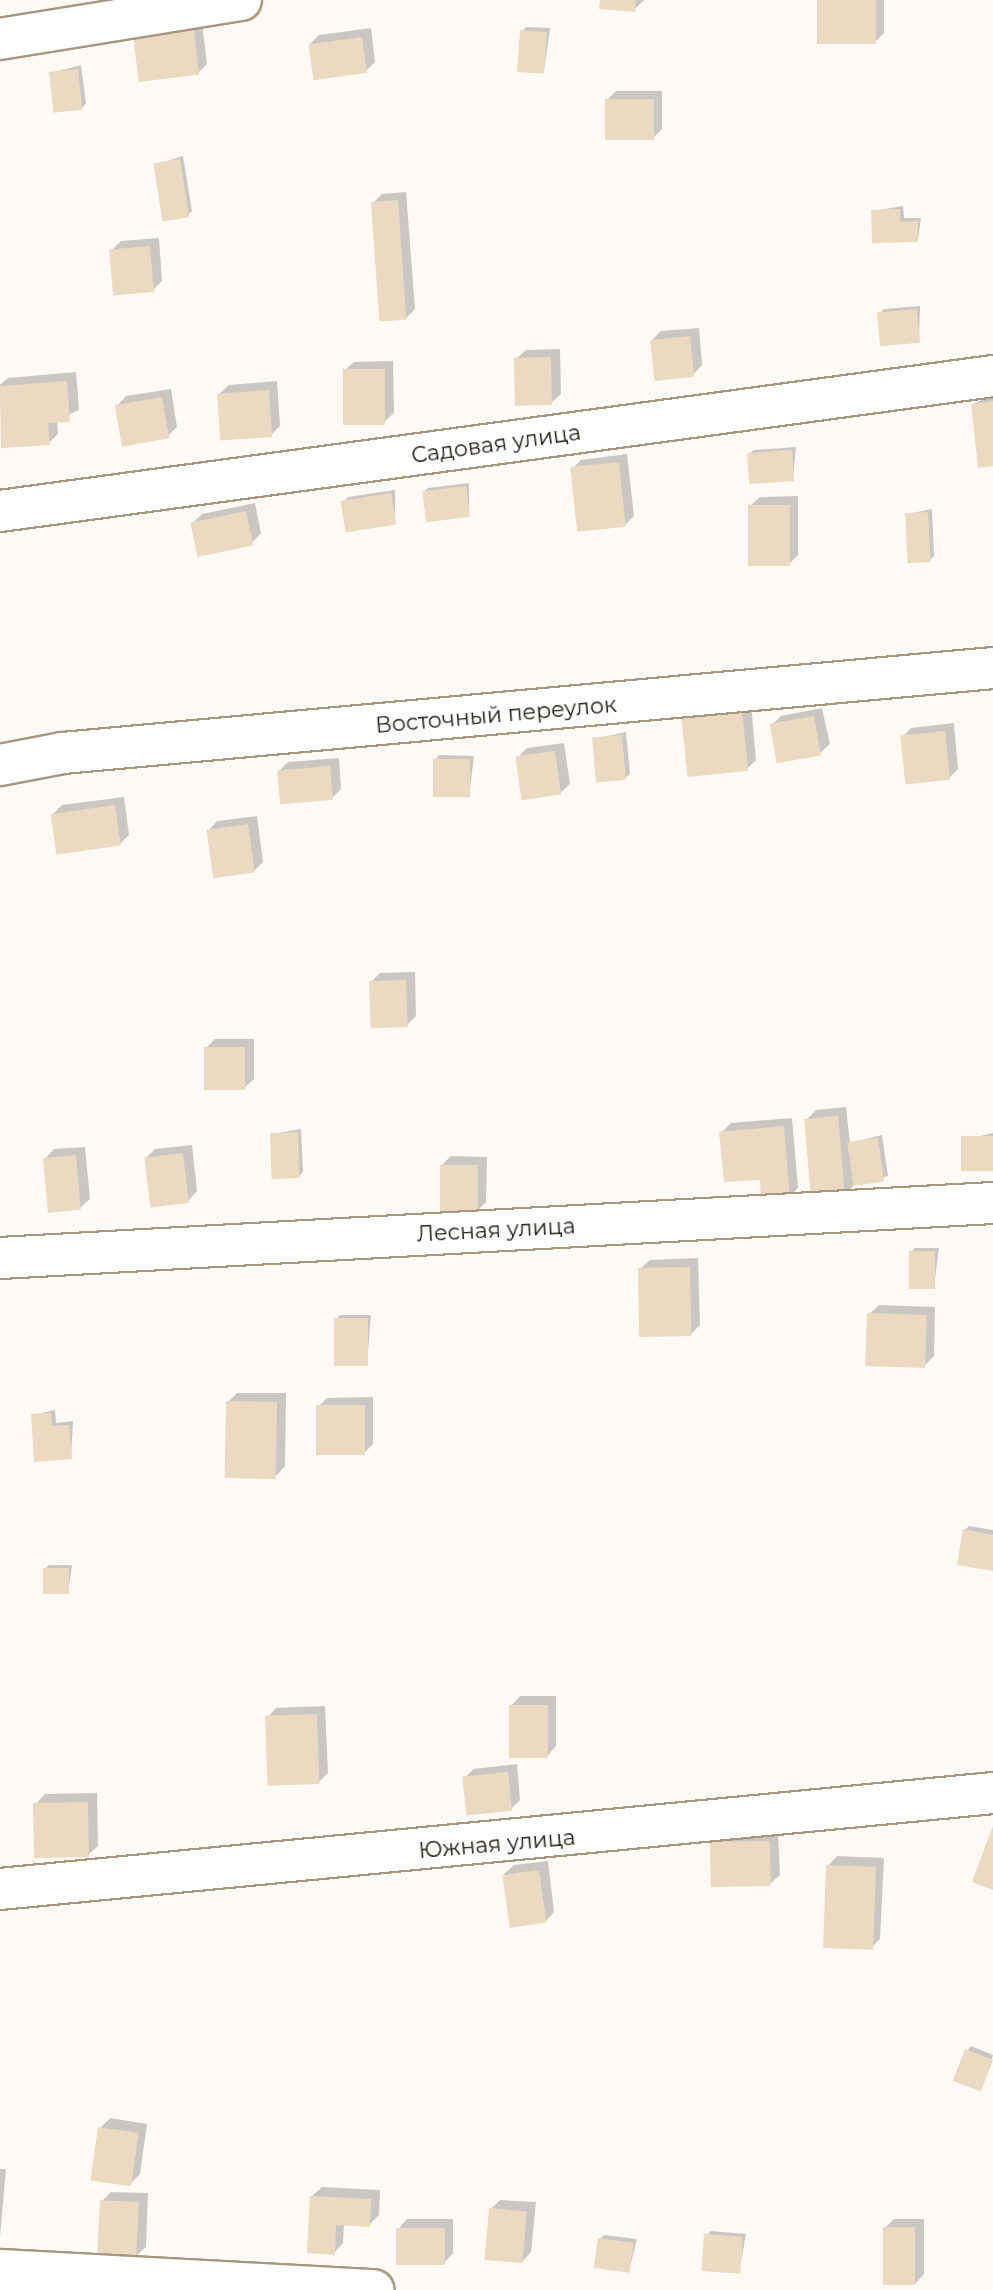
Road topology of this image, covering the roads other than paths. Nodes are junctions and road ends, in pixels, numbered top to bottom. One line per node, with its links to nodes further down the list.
1 (241, 0): 2 (street)
2 (0, 39)
3 (993, 376): 4 (street, Садовая улица)
4 (0, 511)
5 (993, 668): 6 (street, Восточный переулок)
6 (0, 765)
7 (993, 1203): 8 (street, Лесная улица)
8 (0, 1258)
9 (993, 1793): 10 (street, Южная улица)
10 (0, 1889)
11 (0, 2270): 12 (street)
12 (373, 2290)

